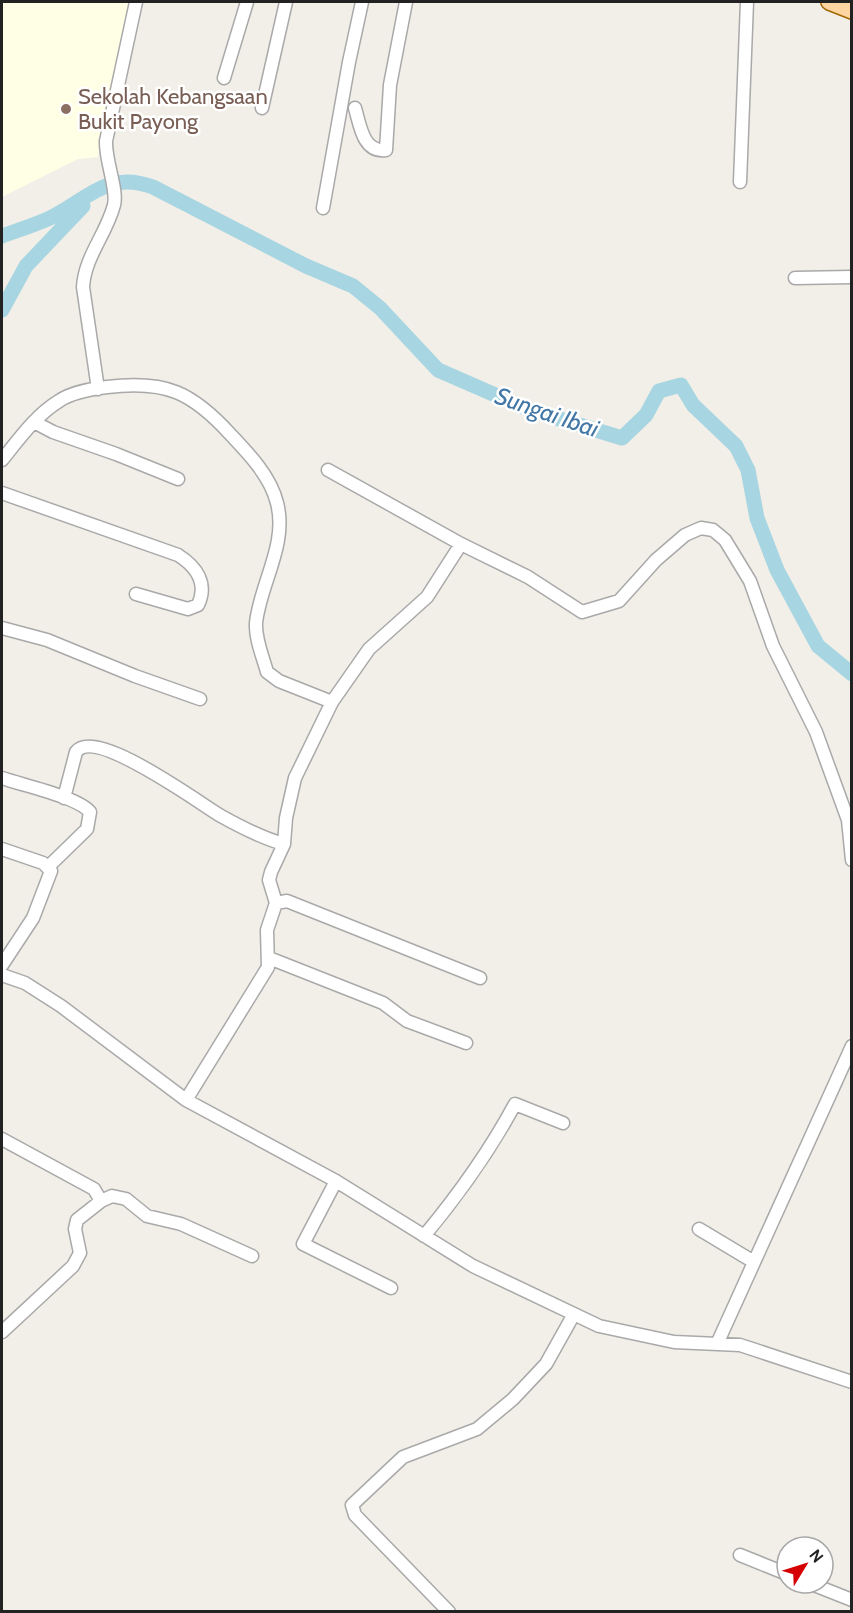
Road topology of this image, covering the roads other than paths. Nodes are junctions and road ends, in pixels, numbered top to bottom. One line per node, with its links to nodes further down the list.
1 (136, 2): 14 (street)
2 (247, 2): 7 (street)
3 (286, 2): 8 (street)
4 (362, 2): 11 (street)
5 (406, 2): 9 (street)
6 (747, 2): 10 (street)
7 (224, 78)
8 (262, 108)
9 (355, 108)
10 (740, 182)
11 (323, 208)
12 (852, 277): 13 (street)
13 (795, 278)
14 (98, 389): 15 (street); 24 (street)
15 (34, 422): 16 (street); 18 (street)
16 (2, 460)
17 (328, 470): 20 (street)
18 (178, 479)
19 (2, 492): 21 (street)
20 (461, 544): 24 (street); 29 (street)
21 (136, 594)
22 (2, 628): 23 (street)
23 (200, 699)
24 (332, 702): 27 (street)
25 (2, 778): 26 (street)
26 (64, 798): 27 (street); 30 (street)
27 (284, 844): 31 (street)
28 (2, 849): 30 (street)
29 (852, 860)
30 (48, 867): 33 (street)
31 (276, 903): 32 (street); 35 (street)
32 (269, 957): 36 (street); 38 (street)
33 (2, 964)
34 (2, 975): 38 (street)
35 (480, 978)
36 (466, 1043)
37 (852, 1046): 46 (street)
38 (186, 1100): 41 (street)
39 (563, 1124): 44 (street)
40 (2, 1139): 42 (street)
41 (336, 1181): 44 (street); 47 (street)
42 (101, 1201): 45 (street); 49 (street)
43 (699, 1229): 46 (street)
44 (424, 1236): 48 (street)
45 (252, 1256)
46 (754, 1262): 50 (street)
47 (391, 1288)
48 (574, 1314): 50 (street); 56 (street)
49 (2, 1332)
50 (717, 1344): 51 (street)
51 (852, 1382)
52 (740, 1555): 53 (street)
53 (775, 1569)
54 (835, 1593): 55 (street)
55 (852, 1600)
56 (449, 1611)

